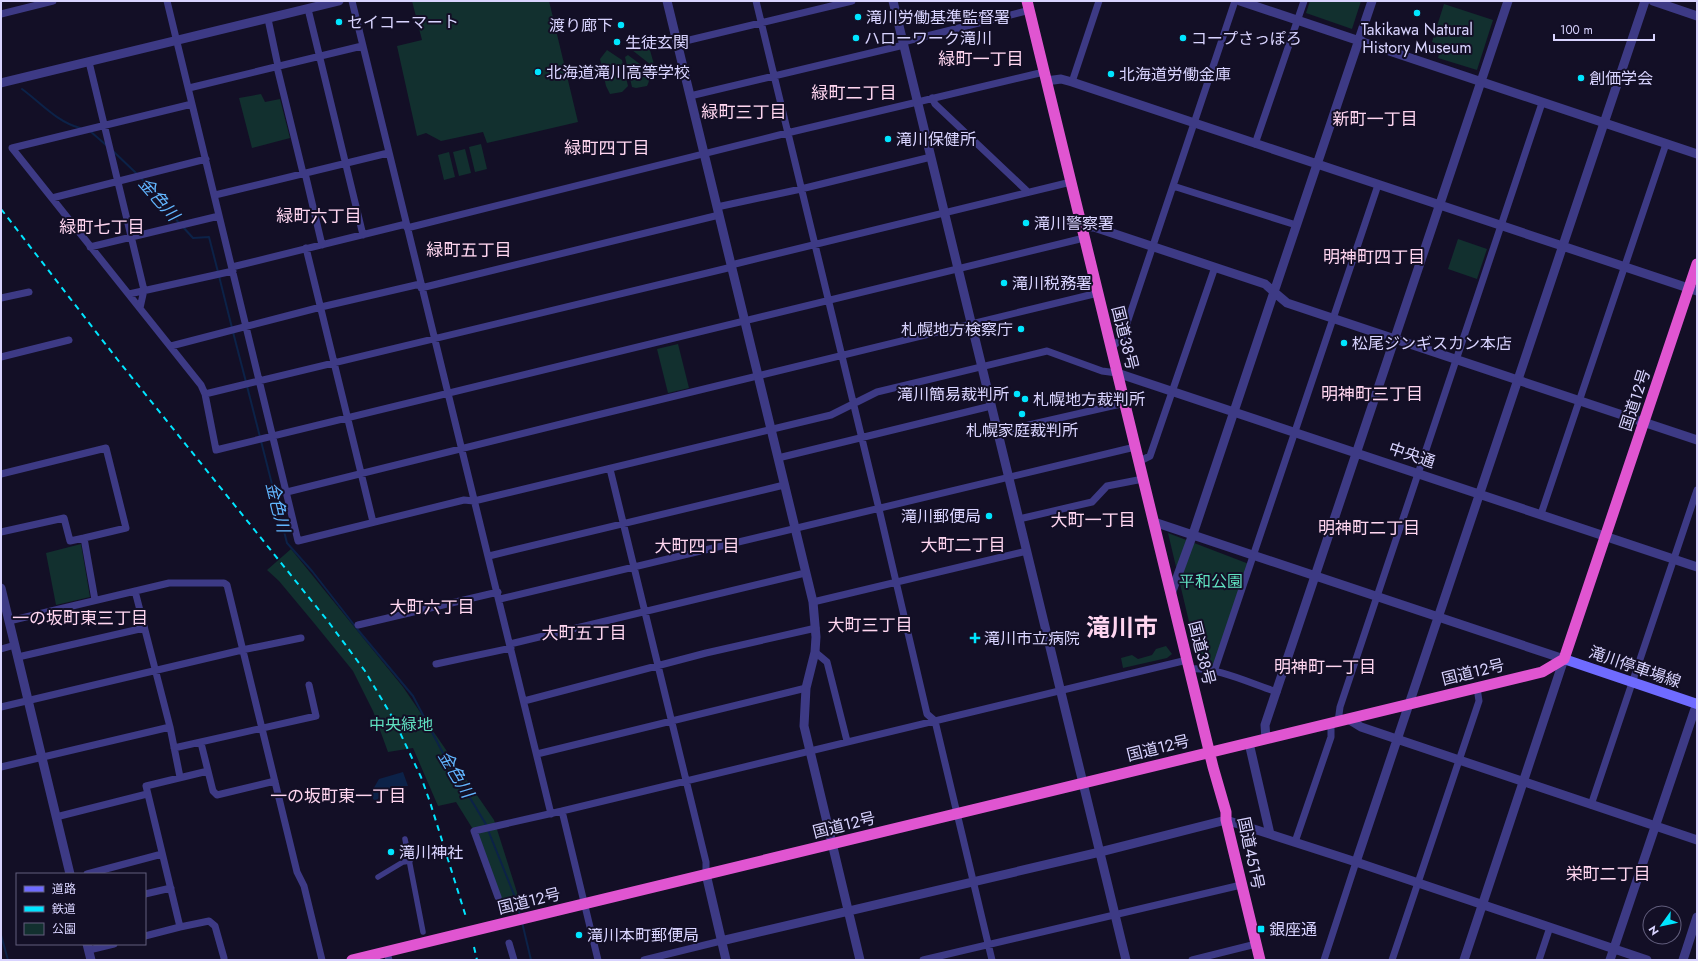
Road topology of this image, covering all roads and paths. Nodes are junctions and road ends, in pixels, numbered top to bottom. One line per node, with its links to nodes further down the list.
1 (53, 1): 19 (street)
2 (167, 1): 24 (street)
3 (339, 1): 18 (street)
4 (352, 1): 28 (street)
5 (667, 1): 26 (street)
6 (756, 1): 23 (street)
7 (852, 1): 23 (street)
8 (893, 1): 27 (street)
9 (1099, 1): 34 (street)
10 (1235, 1): 43 (street)
11 (1240, 1): 22 (street)
12 (1304, 1): 22 (street)
13 (1372, 1): 25 (street)
14 (1508, 1): 35 (street)
15 (1645, 1): 44 (street)
16 (1653, 1): 20 (street)
17 (1029, 6): 27 (street); 33 (highway, 国道38号)
18 (308, 9): 21 (street); 29 (street)
19 (1, 14)
20 (1697, 16)
21 (268, 19): 24 (street); 31 (street)
22 (1297, 21): 25 (street); 47 (street)
23 (761, 23): 26 (street); 32 (street)
24 (177, 40): 30 (street); 37 (street)
25 (1358, 41): 35 (street); 55 (street)
26 (677, 43): 38 (street)
27 (903, 44): 32 (street); 40 (street)
28 (362, 46): 29 (street); 49 (street)
29 (319, 56): 31 (street); 54 (street)
30 (89, 62): 36 (street); 45 (street)
31 (278, 66): 37 (street); 56 (street)
32 (774, 76): 38 (street); 46 (street)
33 (1045, 77): 34 (street); 39 (street); 57 (highway, 国道38号)
34 (1072, 82): 43 (street)
35 (1481, 82): 41 (street); 65 (street)
36 (1, 83)
37 (189, 88): 42 (street)
38 (690, 96): 50 (street)
39 (932, 98): 40 (street); 62 (street)
40 (918, 102): 46 (street); 52 (street)
41 (1542, 103): 44 (street); 70 (street)
42 (192, 104): 45 (street); 53 (street)
43 (1195, 123): 47 (street); 60 (street)
44 (1604, 123): 48 (street); 77 (street)
45 (103, 127): 58 (street); 64 (street)
46 (787, 133): 50 (street); 61 (street)
47 (1255, 144): 55 (street)
48 (1666, 144): 51 (street); 84 (street)
49 (388, 153): 54 (street); 71 (street)
50 (704, 154): 66 (street); 71 (street)
51 (1697, 154)
52 (931, 157): 61 (street); 67 (street)
53 (206, 159): 58 (street); 63 (street)
54 (345, 163): 56 (street); 73 (street)
55 (1317, 164): 59 (street); 69 (street)
56 (304, 173): 63 (street); 75 (street)
57 (1071, 182): 62 (street); 72 (highway, 国道38号)
58 (117, 183): 64 (street); 74 (street)
59 (1378, 185): 65 (street); 98 (street)
60 (1173, 186): 69 (street); 79 (street)
61 (801, 189): 66 (street); 76 (street)
62 (1028, 192): 67 (street)
63 (214, 195): 68 (street)
64 (52, 198): 78 (street)
65 (1440, 205): 70 (street); 103 (street)
66 (718, 211): 82 (street); 87 (street)
67 (944, 213): 76 (street); 86 (street)
68 (220, 216): 74 (street); 85 (street)
69 (1296, 225): 91 (street)
70 (1500, 225): 77 (street); 109 (street)
71 (406, 226): 73 (street); 87 (street)
72 (1083, 232): 79 (street); 86 (street); 92 (highway, 国道38号)
73 (363, 235): 75 (street)
74 (131, 237): 78 (street); 88 (street)
75 (322, 244): 80 (street)
76 (814, 244): 82 (street); 95 (street)
77 (1562, 246): 84 (street); 114 (street)
78 (90, 247): 93 (street)
79 (1153, 247): 83 (street); 106 (street)
80 (306, 248): 85 (street); 96 (street)
81 (1697, 264): 89 (highway, 国道12号)
82 (731, 266): 99 (street); 102 (street)
83 (1215, 267): 91 (street); 116 (street)
84 (1624, 267): 89 (street); 119 (street)
85 (233, 269): 88 (street); 101 (street)
86 (958, 269): 95 (street); 100 (street)
87 (421, 286): 96 (street); 102 (street)
88 (144, 290): 93 (street); 97 (street)
89 (1693, 290): 125 (highway, 国道12号)
90 (29, 292): 94 (street)
91 (1274, 292): 98 (street); 123 (street)
92 (1098, 293): 100 (street); 106 (highway, 国道38号)
93 (129, 294): 97 (street)
94 (1, 298)
95 (828, 300): 99 (street); 107 (street)
96 (321, 307): 101 (street); 110 (street)
97 (140, 308): 105 (street)
98 (1333, 318): 103 (street); 128 (street)
99 (745, 322): 113 (street); 118 (street)
100 (972, 323): 107 (street); 111 (street)
101 (246, 326): 105 (street); 115 (street)
102 (434, 339): 110 (street); 118 (street)
103 (1395, 339): 109 (street); 134 (street)
104 (69, 340): 108 (street)
105 (171, 346): 117 (street)
106 (1111, 348): 112 (highway, 国道38号)
107 (841, 355): 113 (street); 121 (street)
108 (1, 357)
109 (1455, 359): 114 (street); 138 (street)
110 (335, 364): 115 (street); 124 (street)
111 (982, 367): 112 (street); 121 (street); 122 (street)
112 (1117, 373): 116 (street, 中央通); 120 (highway, 国道38号)
113 (758, 377): 126 (street); 133 (street)
114 (1518, 381): 119 (street); 146 (street)
115 (260, 382): 117 (street); 129 (street)
116 (1173, 391): 123 (street, 中央通); 136 (street)
117 (205, 394): 129 (street)
118 (447, 394): 124 (street); 133 (street)
119 (1580, 401): 125 (street); 149 (street)
120 (1125, 403): 127 (street); 132 (highway, 国道38号)
121 (853, 404): 126 (street); 130 (street)
122 (991, 406): 127 (street); 130 (street)
123 (1234, 411): 128 (street, 中央通); 156 (street)
124 (347, 419): 129 (street); 140 (street)
125 (1644, 423): 131 (street); 157 (highway, 国道12号)
126 (771, 430): 135 (street); 137 (street)
127 (998, 432): 141 (street)
128 (1296, 432): 134 (street, 中央通); 160 (street)
129 (273, 437): 145 (street)
130 (861, 438): 135 (street); 148 (street)
131 (1697, 440)
132 (1135, 447): 136 (highway, 国道38号); 141 (street)
133 (461, 450): 140 (street); 147 (street)
134 (1357, 452): 138 (street, 中央通); 166 (street)
135 (778, 458): 143 (street)
136 (1138, 462): 142 (highway, 国道38号)
137 (610, 469): 147 (street); 153 (street)
138 (1418, 473): 146 (street, 中央通); 172 (street)
139 (1, 474): 158 (street)
140 (361, 474): 145 (street); 151 (street)
141 (1009, 478): 148 (street); 150 (street)
142 (1143, 479): 150 (street); 152 (highway, 国道38号)
143 (784, 485): 153 (street); 154 (street)
144 (1697, 490): 162 (street)
145 (287, 492): 151 (street)
146 (1479, 494): 149 (street, 中央通); 177 (street)
147 (474, 501): 151 (street); 161 (street)
148 (879, 509): 154 (street); 167 (street)
149 (1541, 514): 157 (street, 中央通)
150 (1019, 519): 159 (street)
151 (373, 522)
152 (1154, 522): 156 (street); 170 (highway, 国道38号)
153 (624, 524): 161 (street); 164 (street)
154 (795, 528): 164 (street); 165 (street)
155 (1, 532): 158 (street)
156 (1193, 534): 160 (street); 170 (street)
157 (1606, 536): 162 (street, 中央通); 189 (highway, 国道12号)
158 (84, 538): 173 (street)
159 (1027, 551): 167 (street); 199 (street)
160 (1255, 555): 166 (street); 194 (street)
161 (489, 556): 171 (street)
162 (1674, 559): 163 (street, 中央通); 195 (street)
163 (1697, 566)
164 (634, 567): 171 (street); 176 (street)
165 (805, 573): 175 (street); 176 (street)
166 (1315, 576): 172 (street); 200 (street)
167 (896, 583): 175 (street); 207 (street)
168 (1, 588): 174 (street)
169 (134, 591): 173 (street); 180 (street); 186 (street)
170 (1171, 594): 191 (highway, 国道38号)
171 (499, 596): 179 (street); 184 (street)
172 (1377, 596): 177 (street); 208 (street)
173 (96, 600): 178 (street)
174 (3, 602): 178 (street)
175 (813, 602): 181 (street)
176 (645, 611): 184 (street); 192 (street)
177 (1439, 617): 189 (street); 204 (street)
178 (9, 622): 183 (street)
179 (358, 625)
180 (144, 628): 188 (street); 193 (street)
181 (816, 628): 187 (street); 192 (street)
182 (301, 638): 186 (street)
183 (15, 646): 185 (street); 188 (street)
184 (510, 646): 190 (street); 202 (street)
185 (1, 649)
186 (242, 650): 193 (street); 210 (street)
187 (815, 652): 197 (street); 214 (street)
188 (18, 658): 201 (street)
189 (1564, 659): 195 (main road, 滝川停車場線); 198 (highway, 国道12号); 227 (street)
190 (436, 664)
191 (1188, 665): 194 (street); 199 (street); 218 (highway, 国道38号)
192 (658, 666): 202 (street); 206 (street)
193 (155, 670): 201 (street); 209 (street)
194 (1214, 672): 200 (street)
195 (1633, 682): 203 (main road, 滝川停車場線); 230 (street)
196 (309, 685): 210 (street)
197 (806, 688): 206 (street); 217 (street)
198 (1477, 688): 204 (highway, 国道12号); 221 (street)
199 (1060, 691): 207 (street); 228 (street)
200 (1277, 692): 211 (street)
201 (28, 700): 205 (street); 220 (street)
202 (524, 700): 219 (street)
203 (1697, 704): 236 (street)
204 (1408, 705): 208 (highway, 国道12号); 212 (street)
205 (1, 707)
206 (671, 721): 219 (street); 226 (street)
207 (935, 721): 214 (street); 233 (street)
208 (1339, 721): 211 (highway, 国道12号); 212 (street); 240 (street)
209 (170, 727): 216 (street); 220 (street)
210 (262, 728): 213 (street); 225 (street)
211 (1266, 739): 215 (highway, 国道12号)
212 (1397, 739): 221 (street); 245 (street)
213 (202, 742): 216 (street); 223 (street)
214 (847, 742): 217 (street)
215 (1249, 743): 218 (highway, 国道12号); 237 (street)
216 (174, 748): 224 (street)
217 (809, 751): 226 (street); 241 (street)
218 (1209, 752): 228 (highway, 国道12号); 235 (highway, 国道451号)
219 (537, 754): 232 (street)
220 (42, 757): 222 (street); 234 (street)
221 (1459, 760): 227 (street); 251 (street)
222 (1, 767)
223 (208, 771): 224 (street); 225 (street)
224 (180, 777): 229 (street)
225 (275, 781): 275 (street)
226 (686, 781): 231 (street); 248 (street)
227 (1524, 782): 230 (street); 257 (street)
228 (1083, 783): 233 (highway, 国道12号); 242 (street)
229 (147, 794): 234 (street); 243 (street)
230 (1591, 805): 236 (street)
231 (562, 811): 232 (street); 256 (street)
232 (551, 814): 255 (street)
233 (957, 814): 241 (highway, 国道12号); 250 (street)
234 (56, 817): 246 (street)
235 (1226, 820): 237 (street); 242 (street); 252 (highway, 国道451号)
236 (1655, 826): 239 (street); 271 (street)
237 (1270, 834): 240 (street)
238 (405, 839): 244 (street)
239 (1697, 840)
240 (1295, 842): 245 (street)
241 (831, 844): 248 (highway, 国道12号); 258 (street)
242 (1100, 852): 250 (street); 259 (street)
243 (162, 854): 247 (street); 253 (street)
244 (410, 861): 249 (street); 263 (street)
245 (1356, 862): 251 (street); 287 (street)
246 (70, 873)
247 (91, 873)
248 (706, 874): 256 (highway, 国道12号); 265 (street)
249 (378, 877)
250 (974, 882): 258 (street); 267 (street)
251 (1417, 883): 257 (street); 288 (street)
252 (1241, 885): 259 (street); 268 (highway, 国道451号)
253 (170, 888): 254 (street); 261 (street)
254 (146, 894)
255 (498, 897)
256 (584, 904): 272 (highway, 国道12号); 278 (street)
257 (1482, 905): 262 (street); 289 (street)
258 (847, 910): 265 (street); 281 (street)
259 (1114, 914): 267 (street); 284 (street)
260 (1697, 917): 293 (street)
261 (180, 927): 264 (street); 273 (street)
262 (1550, 927): 271 (street); 290 (street)
263 (423, 932)
264 (146, 936)
265 (721, 941): 279 (street); 280 (street)
266 (509, 942): 277 (street)
267 (989, 944): 282 (street); 283 (street)
268 (1256, 944): 285 (street); 286 (highway, 国道451号)
269 (105, 945): 270 (street)
270 (88, 947): 274 (street)
271 (1614, 949): 291 (street); 292 (street)
272 (388, 956): 276 (highway, 国道12号)
273 (224, 958)
274 (91, 960)
275 (322, 960)
276 (352, 960)
277 (514, 960)
278 (598, 960)
279 (644, 960)
280 (726, 960)
281 (860, 960)
282 (924, 960)
283 (992, 960)
284 (1126, 960)
285 (1192, 960)
286 (1260, 960)
287 (1324, 960)
288 (1392, 960)
289 (1464, 960)
290 (1539, 960)
291 (1610, 960)
292 (1647, 960)
293 (1683, 960)

